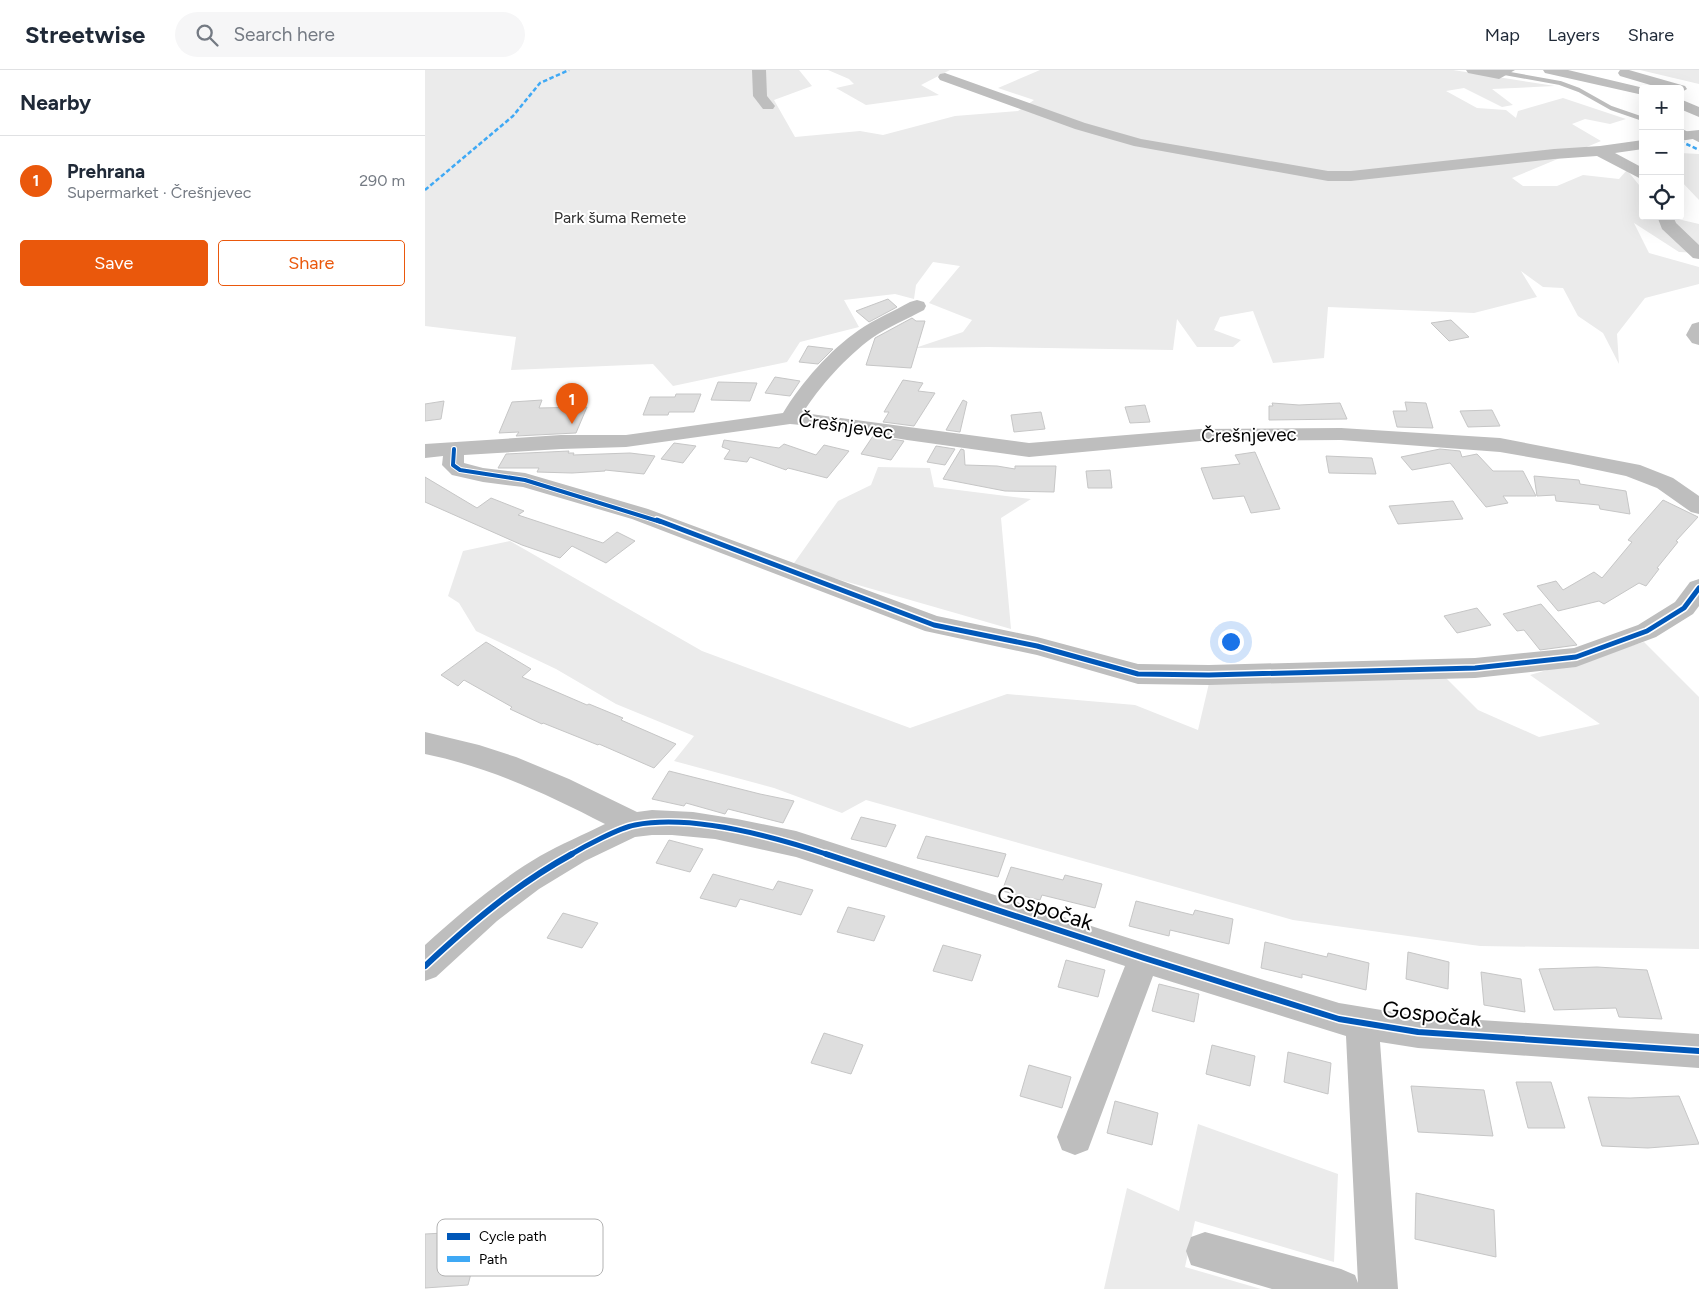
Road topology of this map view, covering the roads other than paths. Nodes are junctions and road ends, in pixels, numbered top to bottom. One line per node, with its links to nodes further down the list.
1 (759, 70): 12 (street)
2 (1473, 70): 5 (street)
3 (1550, 70): 8 (street)
4 (1616, 70): 7 (street)
5 (1504, 72)
6 (945, 78): 15 (street)
7 (1665, 85)
8 (1639, 89)
9 (1684, 90): 10 (street)
10 (1698, 93)
11 (1684, 105): 13 (street)
12 (768, 106)
13 (1699, 113)
14 (1639, 145): 15 (street)
15 (1600, 151): 16 (street)
16 (1639, 173)
17 (1667, 220): 18 (street)
18 (1699, 254)
19 (917, 306): 22 (street, Črešnjevec)
20 (1699, 328): 21 (street)
21 (1699, 340)
22 (789, 418): 23 (street, Črešnjevec); 25 (street, Črešnjevec)
23 (454, 449): 24 (street, Črešnjevec); 26 (street)
24 (425, 451)
25 (1699, 507)
26 (1699, 588)
27 (425, 743): 28 (street)
28 (634, 826): 29 (street, Gospočak); 30 (street, Gospočak)
29 (1144, 958): 31 (street, Gospočak); 33 (street)
30 (425, 966)
31 (1361, 1022): 32 (street, Gospočak); 36 (street)
32 (1699, 1051)
33 (1075, 1137)
34 (1205, 1251): 35 (street)
35 (1341, 1289)
36 (1378, 1289)

